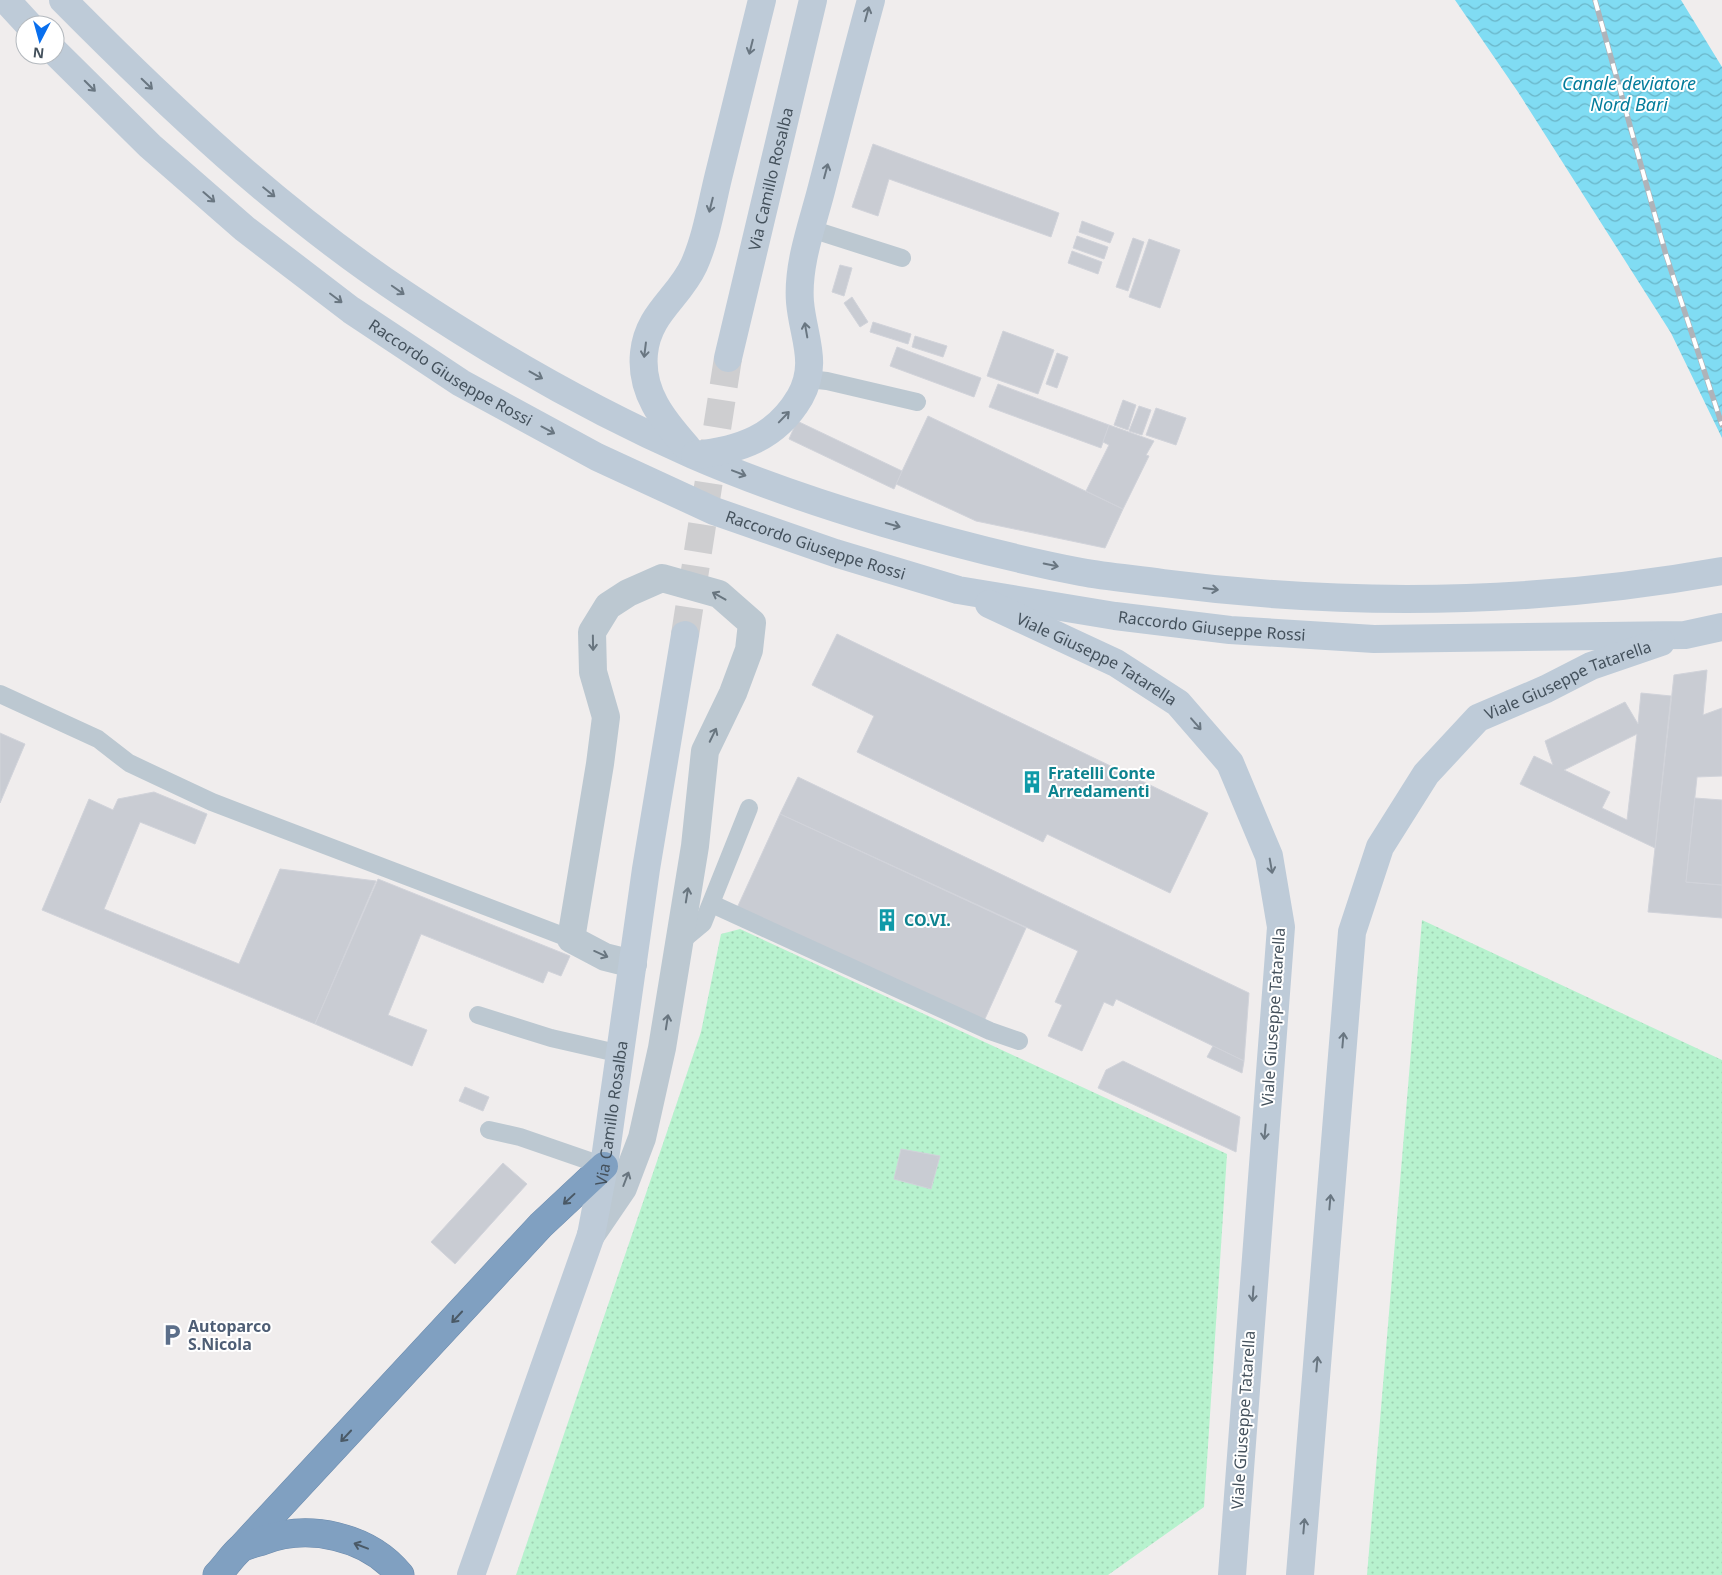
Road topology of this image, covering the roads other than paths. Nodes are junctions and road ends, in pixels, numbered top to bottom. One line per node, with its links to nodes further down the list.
1 (6, 0): 6 (main road)
2 (63, 0): 13 (main road, one-way to 13)
3 (762, 0): 13 (main road, one-way to 13)
4 (813, 0): 10 (main road, Via Camillo Rosalba)
5 (870, 0): 8 (main road, one-way to 5)
6 (20, 15)
7 (65, 62): 15 (main road, Raccordo Giuseppe Rossi, one-way to 15)
8 (811, 229): 9 (lane); 11 (main road, one-way to 8)
9 (902, 258)
10 (728, 358)
11 (808, 379): 12 (lane); 13 (main road, one-way to 11)
12 (917, 402)
13 (694, 455): 14 (main road, one-way to 14)
14 (1722, 571)
15 (958, 590): 18 (main road, Raccordo Giuseppe Rossi); 35 (main road, Viale Giuseppe Tatarella, one-way to 35)
16 (1722, 627): 18 (main road, Raccordo Giuseppe Rossi)
17 (686, 635): 24 (main road, Via Camillo Rosalba)
18 (1685, 635): 36 (main road, Viale Giuseppe Tatarella, one-way to 18)
19 (0, 694): 22 (lane)
20 (749, 808): 21 (lane)
21 (712, 904): 23 (lane); 26 (lane)
22 (571, 939): 23 (street, one-way to 22); 24 (street, one-way to 24)
23 (679, 943): 30 (street, one-way to 23)
24 (633, 964): 27 (main road, Via Camillo Rosalba)
25 (478, 1015): 27 (lane)
26 (1019, 1041)
27 (621, 1054): 29 (main road, Via Camillo Rosalba)
28 (489, 1130): 29 (lane)
29 (604, 1166): 30 (main road, Via Camillo Rosalba); 31 (highway, one-way to 31)
30 (591, 1235): 34 (main road, Via Camillo Rosalba)
31 (242, 1548): 32 (highway); 33 (highway, one-way to 31)
32 (217, 1575)
33 (400, 1575)
34 (471, 1575)
35 (1232, 1575)
36 (1300, 1575)

